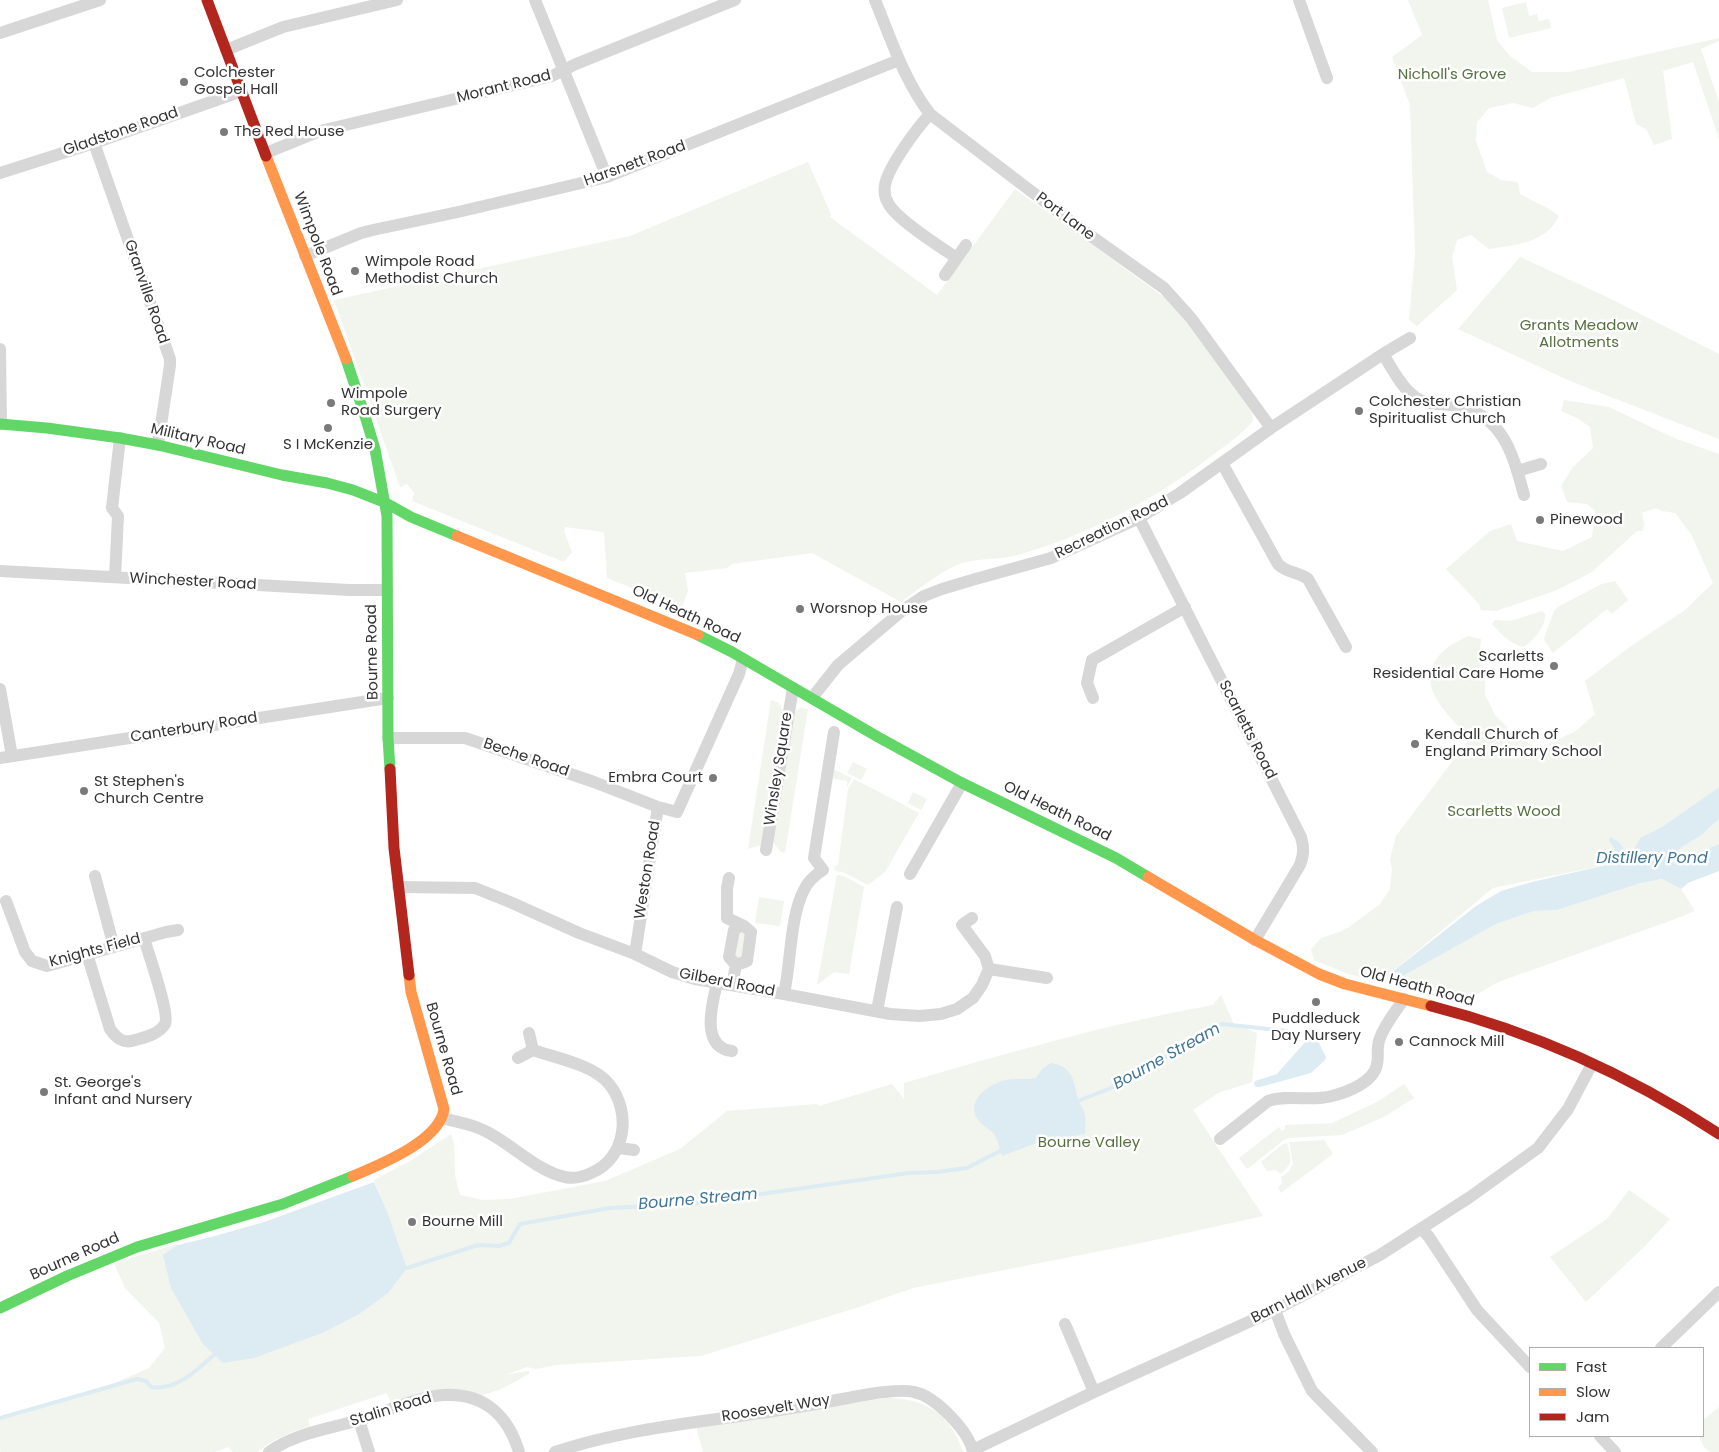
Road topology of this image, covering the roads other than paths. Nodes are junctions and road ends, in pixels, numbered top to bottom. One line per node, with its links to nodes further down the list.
1 (100, 0): 9 (street)
2 (207, 0): 10 (street, Wimpole Road)
3 (397, 0): 8 (street)
4 (536, 0): 12 (street)
5 (735, 0): 12 (street, Morant Road)
6 (875, 0): 11 (street, Port Lane)
7 (1299, 0): 13 (street)
8 (381, 2): 10 (street)
9 (0, 33)
10 (226, 50): 14 (street, Wimpole Road)
11 (899, 60): 15 (street, Port Lane); 19 (street, Harsnett Road)
12 (564, 70): 17 (street, Morant Road); 19 (street)
13 (1327, 78)
14 (242, 91): 16 (street, Gladstone Road); 17 (street, Wimpole Road)
15 (930, 114): 22 (street); 28 (street, Port Lane)
16 (94, 143): 18 (street, Gladstone Road); 30 (street, Granville Road)
17 (266, 153): 21 (street, Wimpole Road)
18 (0, 173)
19 (607, 177): 21 (street, Harsnett Road)
20 (966, 245): 22 (street)
21 (306, 256): 35 (street, Wimpole Road)
22 (956, 258): 23 (street)
23 (944, 275)
24 (1410, 338): 26 (street, Recreation Road)
25 (0, 349): 27 (street)
26 (1383, 354): 28 (street, Recreation Road); 33 (street)
27 (0, 424): 29 (street, Military Road)
28 (1271, 428): 31 (street, Recreation Road)
29 (120, 438): 30 (street, Military Road); 38 (street)
30 (158, 445): 35 (street, Military Road)
31 (1222, 463): 36 (street, Recreation Road); 41 (street)
32 (1541, 464): 33 (street)
33 (1518, 472): 34 (street)
34 (1524, 495)
35 (386, 503): 39 (street, Bourne Road); 42 (street, Old Heath Road)
36 (1138, 518): 40 (street, Scarletts Road); 46 (street, Recreation Road)
37 (0, 571): 38 (street, Winchester Road)
38 (115, 577): 39 (street, Winchester Road)
39 (387, 590): 45 (street, Bourne Road)
40 (1184, 607): 47 (street); 65 (street, Scarletts Road)
41 (1346, 647)
42 (744, 659): 43 (street, Old Heath Road); 52 (street, Weston Road)
43 (793, 688): 46 (street, Old Heath Road); 53 (street, Winsley Square)
44 (0, 689): 50 (street)
45 (388, 698): 49 (street, Bourne Road); 50 (street, Canterbury Road)
46 (812, 698): 51 (street, Old Heath Road)
47 (1093, 698)
48 (834, 732): 74 (street)
49 (388, 738): 52 (street, Beche Road); 57 (street, Bourne Road)
50 (6, 757)
51 (962, 783): 54 (street); 65 (street, Old Heath Road)
52 (658, 807): 68 (street, Weston Road)
53 (766, 850)
54 (910, 874)
55 (95, 876): 66 (street)
56 (729, 878): 62 (street)
57 (398, 887): 68 (street, Gilberd Road); 82 (street, Bourne Road)
58 (6, 902): 60 (street, Knights Field)
59 (897, 906): 76 (street)
60 (5, 918): 67 (street, Knights Field)
61 (972, 918): 70 (street)
62 (741, 925): 69 (street); 69 (street)
63 (178, 930): 64 (street, Knights Field)
64 (144, 938): 66 (street, Knights Field); 67 (street)
65 (1255, 940): 75 (street, Old Heath Road)
66 (114, 946): 67 (street, Knights Field)
67 (87, 954)
68 (635, 954): 72 (street, Gilberd Road)
69 (736, 965): 73 (street)
70 (989, 969): 71 (street); 76 (street, Gilberd Road)
71 (1047, 978)
72 (717, 983): 73 (street, Gilberd Road); 79 (street)
73 (732, 985): 74 (street, Gilberd Road)
74 (784, 994): 76 (street, Gilberd Road)
75 (1404, 999): 81 (street, Old Heath Road); 84 (street)
76 (877, 1011)
77 (529, 1032): 78 (street)
78 (534, 1050): 80 (street); 85 (street)
79 (732, 1051)
80 (518, 1058)
81 (1592, 1064): 83 (street, Old Heath Road); 87 (street, Barn Hall Avenue)
82 (443, 1118): 85 (street); 89 (street, Bourne Road)
83 (1719, 1134)
84 (1220, 1139)
85 (619, 1148): 86 (street)
86 (634, 1150)
87 (1422, 1229): 90 (street, Barn Hall Avenue); 93 (street)
88 (1719, 1292): 92 (street)
89 (0, 1308)
90 (1275, 1310): 94 (street, Barn Hall Avenue); 102 (street)
91 (1065, 1324): 94 (street)
92 (1662, 1347)
93 (1529, 1366)
94 (1094, 1392): 97 (street, Barn Hall Avenue)
95 (359, 1420): 98 (street, Stalin Road); 99 (street); 100 (street, Stalin Road)
96 (1601, 1437): 103 (street)
97 (973, 1451): 101 (street, Roosevelt Way)
98 (269, 1452)
99 (369, 1452)
100 (519, 1452)
101 (555, 1452)
102 (1372, 1452)
103 (1615, 1452)

